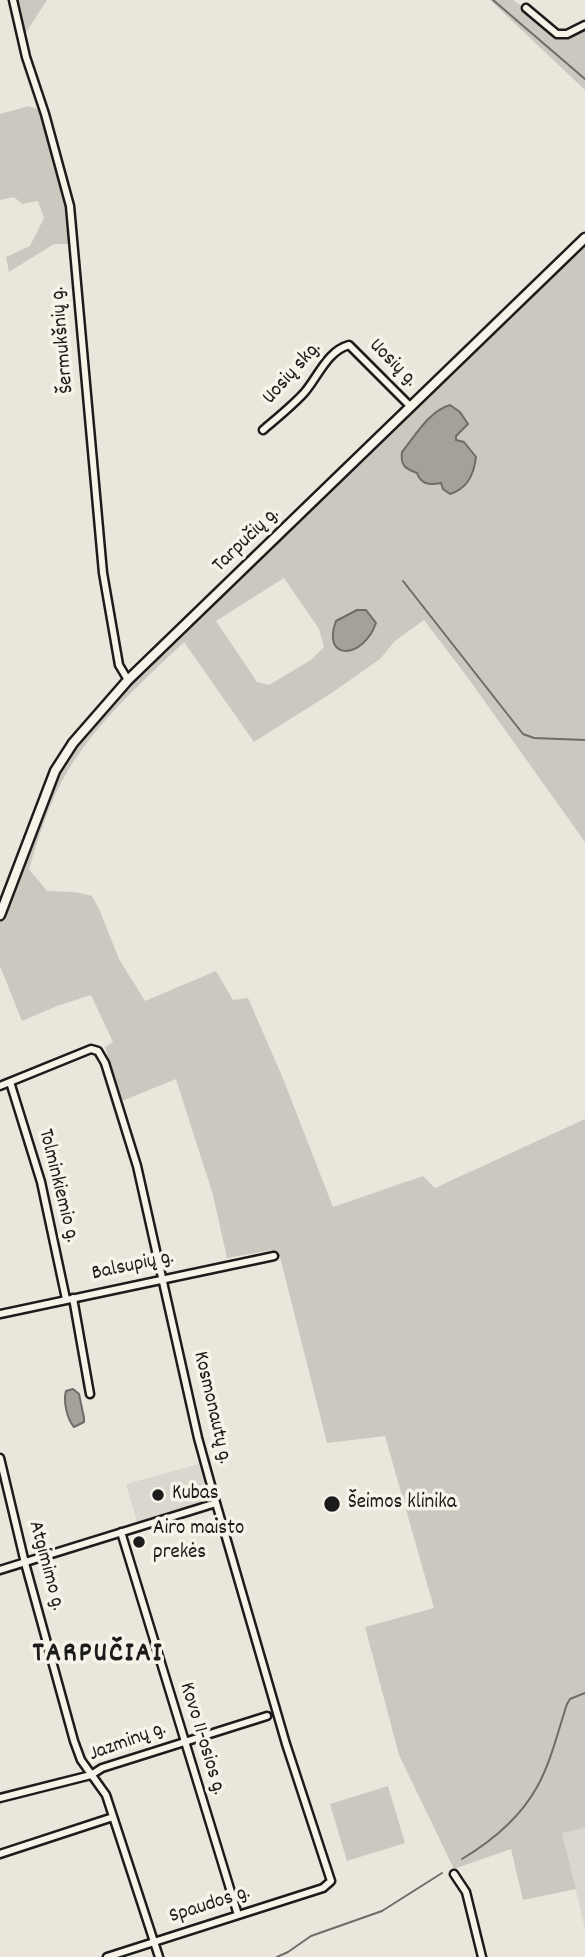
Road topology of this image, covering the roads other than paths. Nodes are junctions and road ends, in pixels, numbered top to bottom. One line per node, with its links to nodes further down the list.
1 (13, 0): 8 (street, Šermukšnių g.)
2 (526, 8): 3 (street)
3 (585, 25)
4 (585, 238): 6 (main road, Tarpučių g.)
5 (349, 345): 6 (street, Uosių g.); 7 (street, Uosių skg.)
6 (411, 407): 8 (main road, Tarpučių g.)
7 (263, 430)
8 (128, 680): 9 (main road, Tarpučių g.)
9 (0, 915)
10 (10, 1082): 11 (street); 13 (street, Kosmonautų g.); 14 (street, Tolminkiemio g.)
11 (0, 1086)
12 (274, 1256): 13 (street, Balsupių g.)
13 (163, 1279): 14 (street, Balsupių g.); 18 (street, Kosmonautų g.)
14 (69, 1299): 15 (street, Balsupių g.); 16 (street, Tolminkiemio g.)
15 (0, 1314)
16 (90, 1394)
17 (0, 1458): 20 (street, Atgimimo g.)
18 (216, 1503): 19 (street); 29 (street, Kosmonautų g.)
19 (121, 1532): 20 (street); 23 (street, Kovo 11-osios g.)
20 (25, 1563): 21 (street); 24 (street, Atgimimo g.)
21 (0, 1570)
22 (267, 1716): 23 (street, Jazminų g.)
23 (183, 1742): 24 (street, Jazminų g.); 30 (street, Kovo 11-osios g.)
24 (91, 1775): 25 (street, Jazminų g.); 26 (street, Atgimimo g.)
25 (0, 1798)
26 (113, 1817): 27 (street); 31 (street, Atgimimo g.)
27 (0, 1854)
28 (454, 1874): 34 (street)
29 (323, 1888): 30 (street, Spaudos g.)
30 (238, 1916): 31 (street, Spaudos g.)
31 (154, 1942): 32 (street, Spaudos g.); 33 (street, Atgimimo g.)
32 (107, 1957)
33 (159, 1957)
34 (482, 1957)

